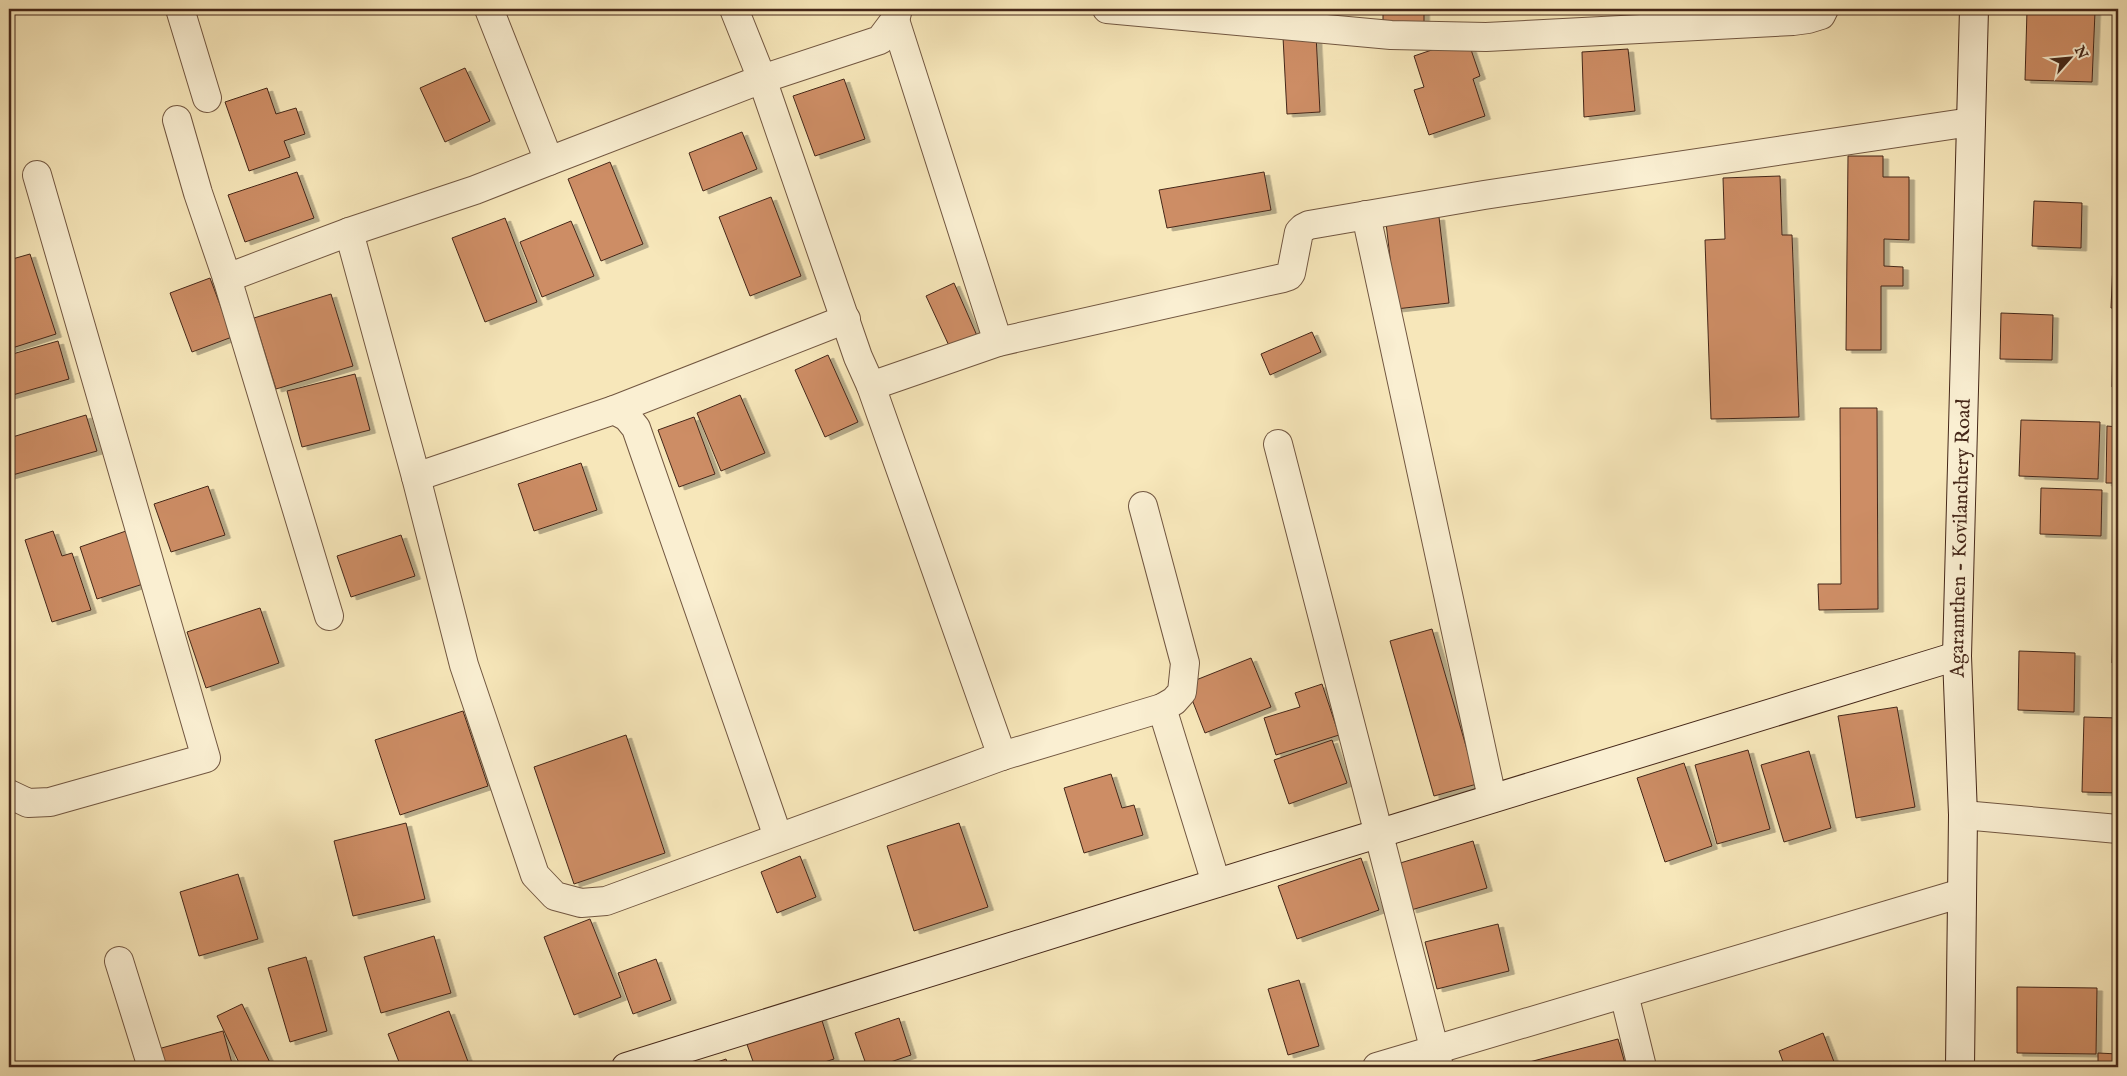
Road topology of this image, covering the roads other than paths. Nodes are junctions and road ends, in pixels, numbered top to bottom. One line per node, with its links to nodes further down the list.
1 (180, 9): 9 (street)
2 (489, 9): 12 (street)
3 (734, 9): 8 (street)
4 (1107, 9): 5 (street)
5 (1824, 9)
6 (1974, 9): 11 (street, Agaramthen - Kovilanchery Road)
7 (897, 14): 8 (street); 18 (street)
8 (762, 79): 12 (street); 17 (street)
9 (207, 98)
10 (177, 120): 16 (street)
11 (1971, 122): 14 (street); 25 (street, Agaramthen - Kovilanchery Road)
12 (549, 161): 15 (street)
13 (36, 175): 28 (street)
14 (1366, 215): 18 (street); 29 (street)
15 (349, 232): 16 (street); 22 (street)
16 (228, 278): 24 (street)
17 (846, 319): 19 (street); 20 (street)
18 (998, 342): 19 (street)
19 (872, 386): 27 (street)
20 (614, 410): 22 (street); 33 (street)
21 (1278, 444): 32 (street)
22 (416, 477): 33 (street)
23 (1143, 506): 26 (street)
24 (329, 616)
25 (1957, 656): 29 (street); 30 (street, Agaramthen - Kovilanchery Road)
26 (1162, 708): 27 (street); 34 (street)
27 (1002, 756): 33 (street)
28 (9, 794)
29 (1492, 798): 32 (street)
30 (1963, 815): 31 (street); 35 (street, Agaramthen - Kovilanchery Road)
31 (2118, 829)
32 (1380, 833): 34 (street); 38 (street)
33 (778, 837)
34 (1216, 883): 40 (street)
35 (1962, 893): 37 (street); 43 (street, Agaramthen - Kovilanchery Road)
36 (119, 962): 39 (street)
37 (1624, 994): 38 (street); 42 (street)
38 (1437, 1059): 41 (street)
39 (152, 1067)
40 (626, 1067)
41 (1377, 1067)
42 (1642, 1067)
43 (1960, 1067)

